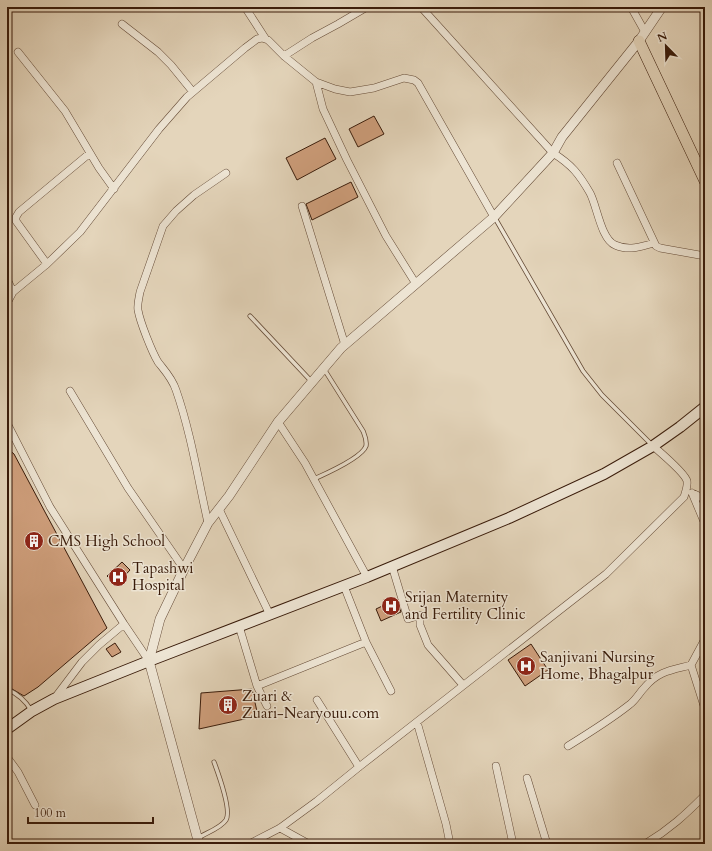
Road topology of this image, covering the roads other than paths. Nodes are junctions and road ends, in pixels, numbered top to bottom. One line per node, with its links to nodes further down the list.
1 (245, 7): 8 (street)
2 (367, 7): 10 (street)
3 (631, 7): 7 (street)
4 (662, 7): 7 (street)
5 (424, 8): 14 (street)
6 (122, 24): 12 (street)
7 (642, 36): 14 (street); 17 (main road)
8 (265, 38): 10 (street); 12 (street)
9 (18, 52): 13 (street)
10 (284, 56): 11 (street)
11 (316, 82): 20 (street); 25 (street)
12 (193, 92): 18 (street)
13 (90, 153): 18 (street); 23 (street)
14 (553, 153): 20 (street); 21 (street)
15 (617, 162): 21 (street)
16 (226, 173): 41 (street)
17 (704, 177)
18 (114, 189): 23 (street)
19 (302, 206): 29 (street)
20 (494, 217): 25 (street); 36 (lane)
21 (654, 244): 22 (street)
22 (705, 256)
23 (46, 264): 26 (street)
24 (7, 279): 26 (street)
25 (416, 284): 29 (street)
26 (13, 292): 27 (street)
27 (7, 303)
28 (250, 316): 31 (lane)
29 (345, 345): 30 (street)
30 (324, 369): 31 (street); 37 (lane)
31 (313, 382): 34 (street)
32 (70, 391): 44 (street)
33 (705, 407): 36 (main road)
34 (278, 422): 37 (street); 40 (street)
35 (7, 423): 48 (street)
36 (654, 446): 38 (street); 43 (main road)
37 (314, 479): 45 (street)
38 (689, 492): 39 (street); 42 (street); 54 (street)
39 (705, 499)
40 (219, 509): 41 (street); 47 (street)
41 (208, 523): 44 (street)
42 (705, 524)
43 (392, 566): 45 (main road); 54 (street)
44 (184, 569): 52 (street)
45 (367, 577): 46 (main road)
46 (344, 586): 47 (main road); 51 (street)
47 (270, 614): 49 (main road)
48 (124, 624): 52 (street); 58 (street)
49 (239, 626): 52 (main road); 55 (street)
50 (705, 640): 53 (street)
51 (366, 642): 55 (street); 57 (street)
52 (149, 661): 58 (main road); 74 (street)
53 (691, 665): 61 (street); 65 (street)
54 (463, 685): 63 (street)
55 (257, 686): 60 (street)
56 (7, 690): 62 (lane)
57 (391, 691)
58 (54, 699): 62 (main road)
59 (317, 700): 69 (street)
60 (267, 706)
61 (705, 709)
62 (32, 711): 64 (main road)
63 (417, 722): 69 (street); 77 (street)
64 (7, 729)
65 (568, 746)
66 (7, 756): 72 (street)
67 (214, 762): 74 (lane)
68 (496, 766): 78 (street)
69 (359, 767): 73 (street)
70 (527, 778): 79 (street)
71 (705, 795): 80 (street)
72 (35, 805)
73 (280, 828): 75 (street); 76 (street)
74 (198, 841)
75 (253, 843)
76 (309, 844)
77 (450, 844)
78 (513, 844)
79 (547, 844)
80 (646, 844)

